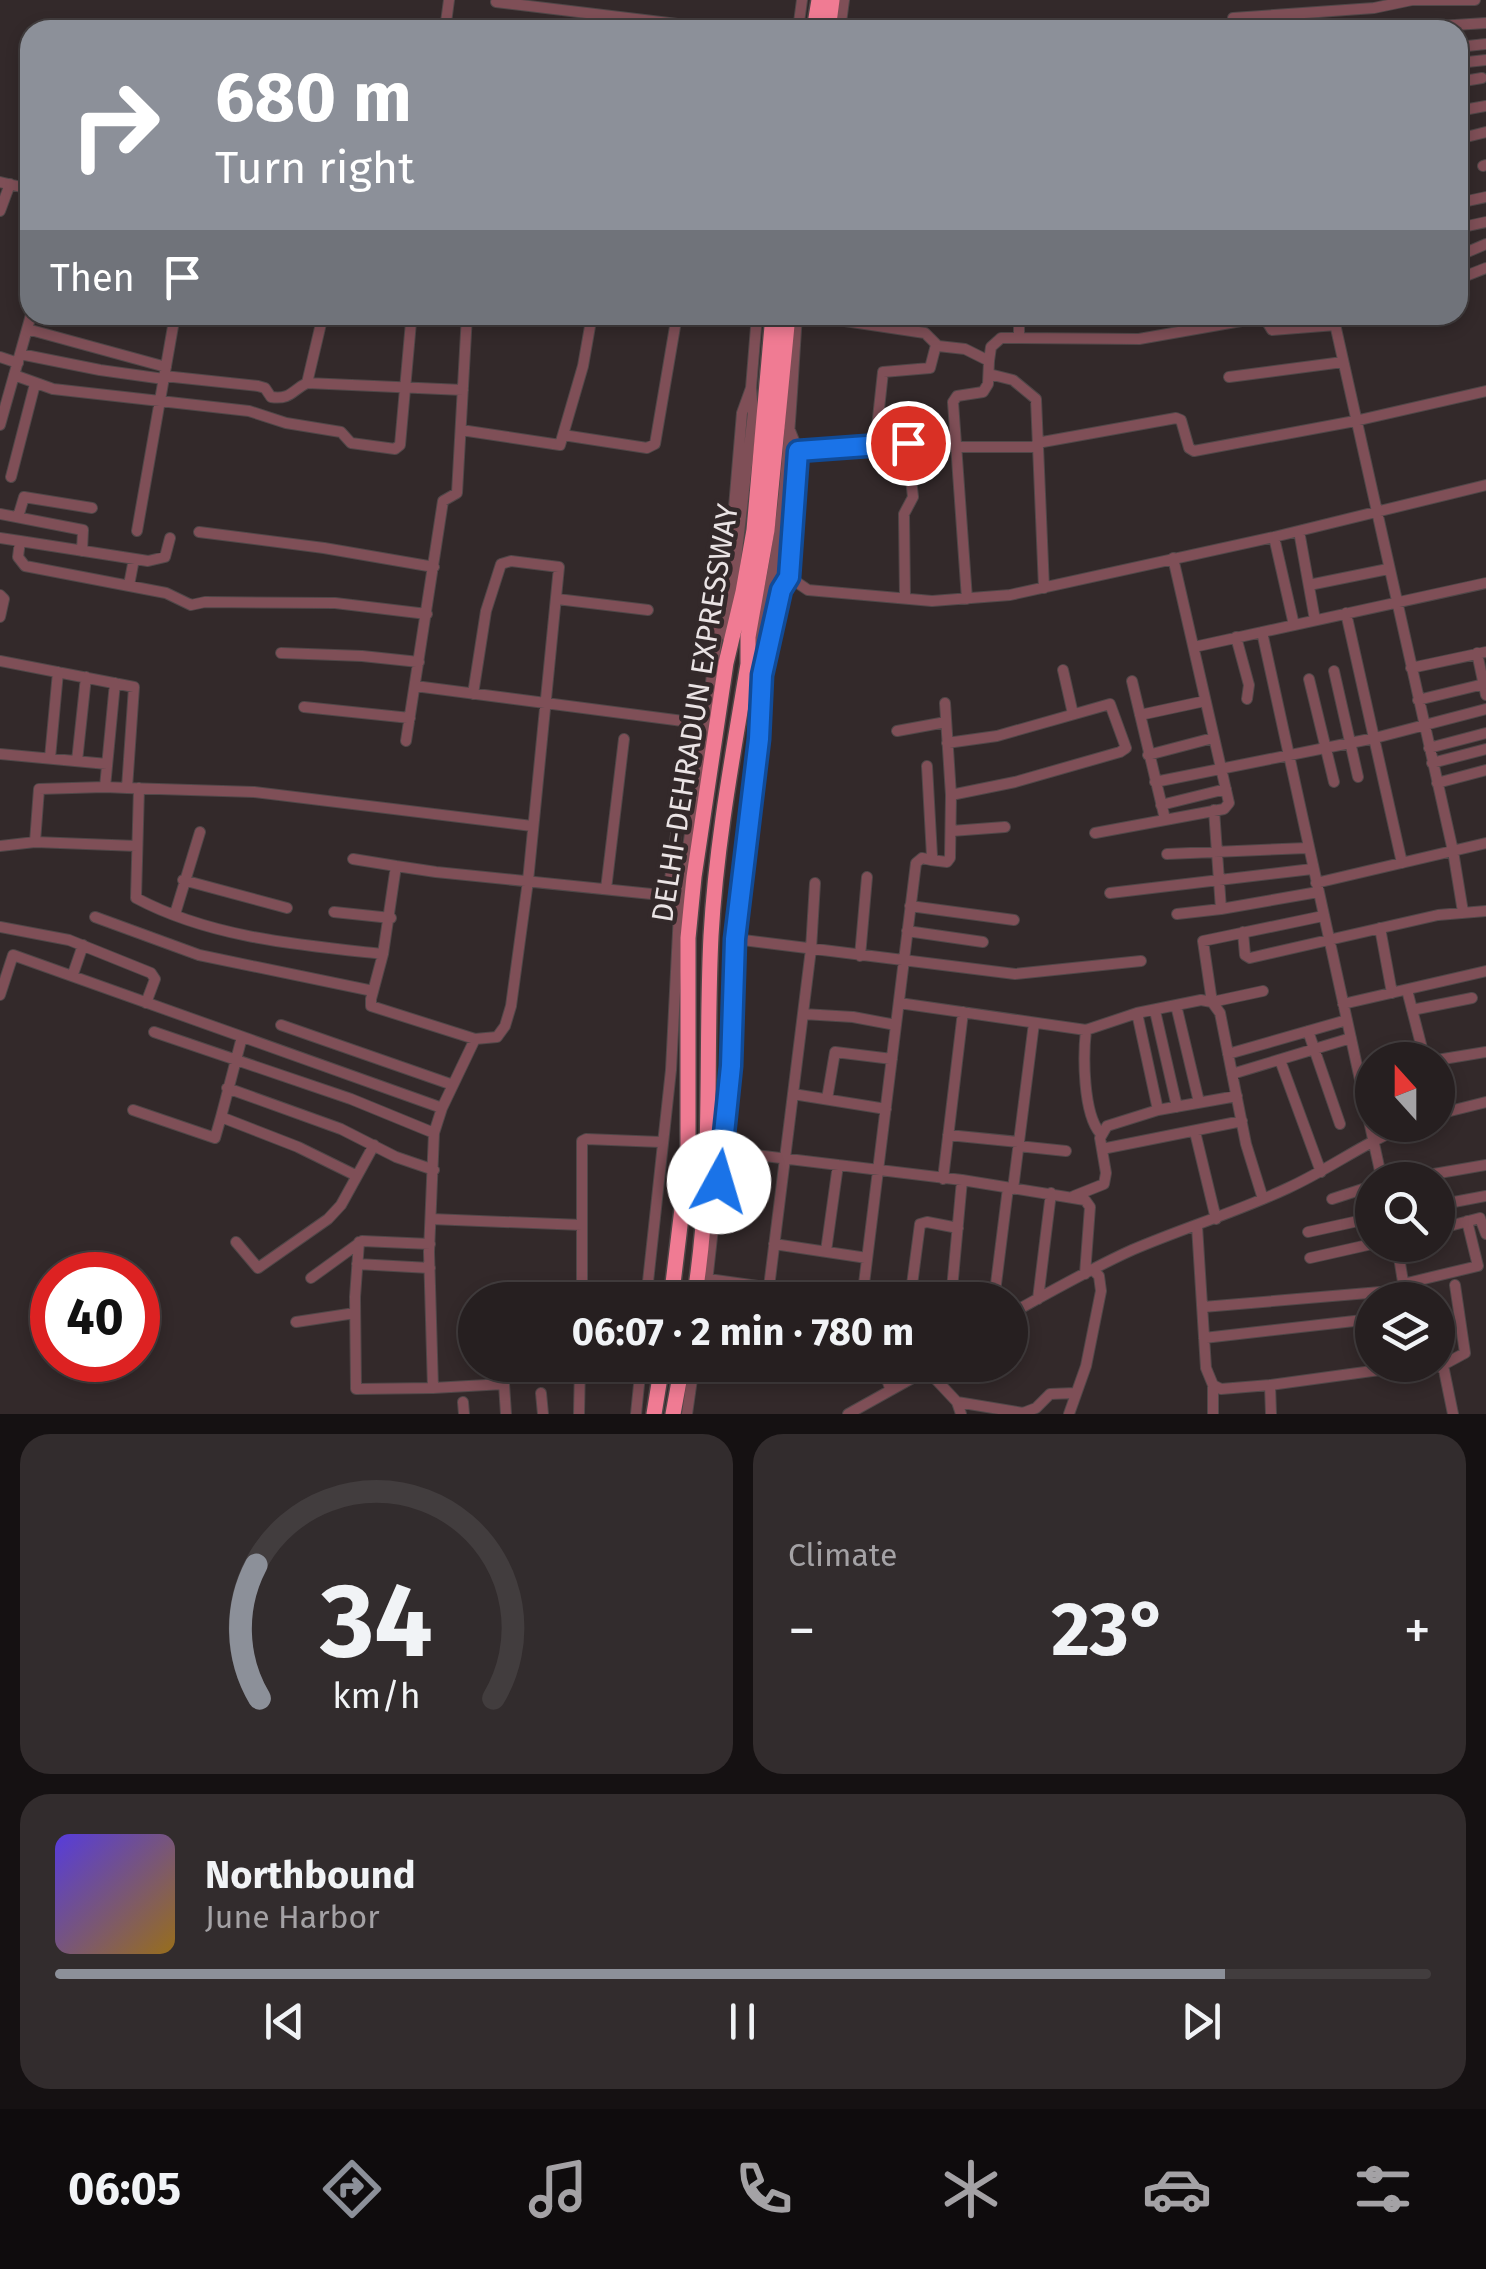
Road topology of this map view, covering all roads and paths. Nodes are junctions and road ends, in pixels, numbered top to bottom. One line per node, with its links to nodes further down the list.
1 (1474, 0): 2 (street)
2 (1406, 1): 4 (street)
3 (496, 2): 5 (street)
4 (1234, 18)
5 (644, 20)
6 (1482, 78): 7 (street)
7 (1468, 80)
8 (5, 183): 9 (street)
9 (0, 211)
10 (28, 325): 27 (street)
11 (172, 325): 34 (street)
12 (320, 325): 37 (street)
13 (412, 325): 39 (street)
14 (466, 325): 41 (street)
15 (590, 325): 49 (street)
16 (675, 325): 49 (street)
17 (756, 325): 40 (street)
18 (772, 325): 61 (highway, DELHI-DEHRADUN EXPRESSWAY)
19 (787, 325): 61 (highway, DELHI-DEHRADUN EXPRESSWAY)
20 (800, 325): 47 (street)
21 (870, 325): 29 (street)
22 (1019, 325): 28 (street)
23 (1221, 325): 28 (street)
24 (1269, 325): 25 (street)
25 (1303, 325)
26 (1335, 325): 32 (street)
27 (27, 329): 31 (street); 34 (street)
28 (1019, 338): 33 (street)
29 (936, 344): 33 (street); 53 (street)
30 (0, 357): 31 (street)
31 (19, 358): 34 (street); 35 (street)
32 (1343, 362): 36 (street); 45 (street)
33 (989, 368): 50 (street); 52 (street)
34 (165, 374): 37 (street); 43 (street)
35 (14, 376): 38 (street); 44 (street)
36 (1229, 377)
37 (308, 382): 39 (street)
38 (35, 384): 43 (street); 55 (street)
39 (406, 387): 41 (street); 43 (street)
40 (751, 388): 97 (street); 122 (street)
41 (463, 390): 48 (street)
42 (1486, 391): 45 (street)
43 (160, 402): 62 (street)
44 (2, 408): 46 (street)
45 (1355, 421): 52 (street); 58 (street)
46 (0, 424)
47 (789, 428): 54 (street); 98 (street)
48 (462, 430): 49 (street); 72 (street)
49 (563, 435)
50 (954, 440): 51 (street); 52 (street); 82 (street)
51 (908, 443): 53 (street); 80 (street)
52 (1037, 445): 78 (street)
53 (875, 446): 54 (street)
54 (798, 451): 74 (street)
55 (11, 477)
56 (1486, 485): 58 (street)
57 (92, 508): 60 (street)
58 (1376, 512): 63 (street); 73 (street)
59 (0, 514): 60 (street)
60 (18, 517): 69 (street)
61 (760, 530): 97 (highway, DELHI-DEHRADUN EXPRESSWAY); 98 (highway, DELHI-DEHRADUN EXPRESSWAY)
62 (137, 531)
63 (1299, 531): 67 (street); 77 (street)
64 (198, 532): 72 (street)
65 (0, 538): 68 (street)
66 (170, 538): 70 (street)
67 (1274, 538): 71 (street); 89 (street)
68 (20, 541): 69 (street); 76 (street)
69 (82, 551): 70 (street)
70 (134, 558): 76 (street)
71 (1174, 558): 78 (street); 92 (street)
72 (434, 567): 85 (street)
73 (1388, 569): 77 (street); 83 (street)
74 (789, 577): 80 (street); 201 (street)
75 (1486, 583): 83 (street)
76 (129, 585): 85 (street)
77 (1309, 585): 88 (street)
78 (1044, 588): 82 (street)
79 (0, 595): 87 (street)
80 (905, 598): 82 (street)
81 (557, 599): 84 (street); 109 (street); 114 (street)
82 (967, 600)
83 (1396, 603): 86 (street); 99 (street)
84 (648, 610)
85 (427, 614): 96 (street)
86 (1346, 614): 88 (street); 127 (street)
87 (0, 618)
88 (1315, 620): 89 (street)
89 (1294, 625): 90 (street)
90 (1262, 632): 91 (street); 137 (street)
91 (1236, 638): 92 (street); 110 (street)
92 (1194, 647): 111 (street)
93 (1481, 652): 99 (street); 108 (street)
94 (280, 653): 96 (street)
95 (0, 661): 102 (street)
96 (419, 662): 107 (street)
97 (726, 663): 320 (highway, DELHI-DEHRADUN EXPRESSWAY)
98 (748, 664): 321 (highway, DELHI-DEHRADUN EXPRESSWAY)
99 (1411, 668): 112 (street)
100 (1064, 670): 117 (street)
101 (1334, 671): 130 (street)
102 (58, 672): 103 (street); 138 (street)
103 (86, 678): 106 (street); 139 (street)
104 (1309, 679): 132 (street)
105 (1132, 681): 118 (street)
106 (115, 683): 141 (street); 150 (street)
107 (415, 686): 109 (street); 119 (street)
108 (1485, 689): 112 (street)
109 (473, 694): 114 (street)
110 (1247, 699)
111 (1205, 700): 118 (street); 126 (street)
112 (1418, 700): 123 (street)
113 (944, 702): 121 (street)
114 (546, 703): 120 (street); 157 (street)
115 (304, 707): 119 (street)
116 (1486, 709): 123 (street)
117 (1073, 714): 131 (street); 153 (street)
118 (1140, 715): 136 (street)
119 (410, 718): 129 (street)
120 (692, 722): 122 (street); 183 (street)
121 (946, 722): 124 (street); 131 (street)
122 (706, 724): 184 (street)
123 (1424, 726): 127 (street); 133 (street)
124 (897, 731)
125 (1486, 734): 133 (street)
126 (1212, 738): 136 (street); 143 (street)
127 (1374, 738): 130 (street); 172 (street)
128 (624, 739): 181 (street)
129 (406, 741)
130 (1350, 742): 132 (street); 145 (street)
131 (947, 743): 153 (street)
132 (1326, 747): 137 (street); 147 (street)
133 (1428, 748): 140 (street)
134 (1486, 749): 140 (street)
135 (0, 754): 138 (street)
136 (1148, 754): 146 (street)
137 (1287, 754): 143 (street); 166 (street)
138 (50, 758): 139 (street)
139 (77, 761): 141 (street)
140 (1432, 763): 148 (street)
141 (107, 764): 149 (street)
142 (928, 766): 171 (street)
143 (1220, 768): 146 (street); 152 (street)
144 (1486, 770): 148 (street)
145 (1358, 777)
146 (1155, 782): 154 (street)
147 (1334, 782)
148 (1437, 783): 168 (street)
149 (105, 787): 150 (street); 162 (street)
150 (127, 788): 151 (street)
151 (140, 788): 157 (street); 165 (street)
152 (1226, 789): 154 (street); 155 (street)
153 (951, 795): 159 (street)
154 (1161, 805): 156 (street)
155 (1214, 810): 156 (street); 167 (street)
156 (1165, 819): 161 (street)
157 (532, 826): 178 (street)
158 (1005, 827): 159 (street)
159 (950, 831): 171 (street)
160 (200, 832): 177 (street)
161 (1095, 833)
162 (36, 842): 164 (street); 165 (street)
163 (1486, 843): 168 (street)
164 (0, 846)
165 (137, 846): 191 (street)
166 (1307, 848): 167 (street); 174 (street)
167 (1216, 850): 169 (street); 176 (street)
168 (1453, 852): 172 (street); 190 (street)
169 (1167, 854)
170 (353, 859): 173 (street)
171 (931, 860): 185 (street)
172 (1402, 863): 180 (street)
173 (396, 866): 178 (street); 195 (street)
174 (1312, 869): 176 (street); 180 (street)
175 (867, 877): 209 (street)
176 (1218, 879): 182 (street); 187 (street)
177 (183, 880): 186 (street); 191 (street)
178 (528, 881): 181 (street); 239 (street)
179 (814, 883): 205 (street)
180 (1317, 888): 187 (street); 193 (street)
181 (606, 889): 183 (street)
182 (1110, 893)
183 (668, 895): 184 (street)
184 (681, 896): 270 (street)
185 (910, 906): 196 (street); 199 (street)
186 (286, 908)
187 (1221, 909): 192 (street)
188 (1486, 910): 190 (street)
189 (334, 912): 195 (street)
190 (1464, 912): 198 (street)
191 (175, 914): 207 (street)
192 (1178, 914)
193 (1323, 916): 200 (street); 202 (street)
194 (95, 917): 215 (street)
195 (390, 918): 207 (street)
196 (1014, 920)
197 (0, 927): 204 (street)
198 (1380, 928): 202 (street); 217 (street)
199 (907, 931): 203 (street); 210 (street)
200 (1243, 932): 202 (street); 222 (street)
201 (735, 939): 205 (street); 275 (street)
202 (1328, 941): 223 (street)
203 (983, 942)
204 (83, 945): 213 (street); 220 (street)
205 (811, 949): 209 (street); 229 (street)
206 (0, 951): 208 (street)
207 (383, 954): 215 (street)
208 (13, 955): 213 (street); 218 (street)
209 (860, 956): 210 (street)
210 (903, 961): 211 (street); 221 (street)
211 (1141, 961)
212 (1486, 971): 214 (street)
213 (73, 974): 220 (street)
214 (1407, 990): 217 (street); 226 (street)
215 (373, 991): 239 (street)
216 (1263, 992): 222 (street)
217 (1392, 993): 223 (street)
218 (0, 995)
219 (1472, 998): 226 (street)
220 (146, 1002): 237 (street)
221 (899, 1002): 227 (street); 233 (street)
222 (1212, 1002): 224 (street); 243 (street)
223 (1343, 1004): 230 (street)
224 (1176, 1006): 225 (street); 255 (street)
225 (1154, 1010): 228 (street); 257 (street)
226 (1412, 1010): 240 (street)
227 (963, 1012): 231 (street); 269 (street)
228 (1137, 1013): 234 (street); 262 (street)
229 (803, 1014): 233 (street); 252 (street)
230 (1347, 1020): 235 (street); 238 (street)
231 (1034, 1023): 234 (street); 272 (street)
232 (282, 1024): 250 (street)
233 (896, 1024): 245 (street)
234 (1086, 1030): 268 (street)
235 (1308, 1031): 241 (street); 243 (street)
236 (154, 1032): 247 (street)
237 (242, 1037): 247 (street); 258 (street)
238 (1350, 1038): 241 (street); 246 (street)
239 (475, 1039): 250 (street)
240 (1420, 1042)
241 (1314, 1049): 248 (street); 265 (street)
242 (1486, 1052): 244 (street)
243 (1228, 1054): 249 (street)
244 (1455, 1057)
245 (892, 1058): 254 (street); 260 (street)
246 (1355, 1058)
247 (235, 1060): 251 (street); 267 (street)
248 (1280, 1060): 249 (street); 283 (street)
249 (1232, 1074): 253 (street)
250 (453, 1085): 258 (street)
251 (227, 1088): 263 (street); 273 (street)
252 (793, 1094): 254 (street); 277 (street)
253 (1237, 1096): 255 (street); 264 (street)
254 (828, 1099): 260 (street)
255 (1199, 1102): 257 (street)
256 (1486, 1102): 259 (street)
257 (1177, 1107): 262 (street)
258 (442, 1108): 267 (street)
259 (1455, 1108)
260 (886, 1109): 281 (street)
261 (133, 1110): 263 (street)
262 (1158, 1110): 268 (street)
263 (221, 1116): 284 (street)
264 (1242, 1121): 266 (street); 293 (street)
265 (1340, 1124)
266 (1195, 1132): 274 (street); 296 (street)
267 (434, 1133): 280 (street)
268 (1100, 1133): 274 (street)
269 (948, 1134): 272 (street); 285 (street)
270 (662, 1142): 299 (street); 319 (street)
271 (1372, 1142): 283 (street)
272 (1018, 1144): 276 (street); 287 (street)
273 (374, 1145): 280 (street); 284 (street)
274 (1102, 1150): 291 (street)
275 (723, 1151): 277 (street); 317 (street)
276 (1066, 1151)
277 (785, 1158): 278 (street); 308 (street)
278 (838, 1165): 281 (street); 310 (street)
279 (1486, 1165): 282 (street)
280 (434, 1170): 295 (street)
281 (878, 1170): 285 (street); 311 (street)
282 (1455, 1170)
283 (1321, 1172): 293 (street)
284 (358, 1176): 305 (street)
285 (942, 1179): 286 (street)
286 (962, 1180): 287 (street); 302 (street)
287 (1010, 1188): 289 (street); 328 (street)
288 (1355, 1191): 292 (street)
289 (1050, 1194): 291 (street); 332 (street)
290 (1486, 1196): 294 (street)
291 (1073, 1197): 315 (street)
292 (1332, 1198)
293 (1263, 1199): 296 (street)
294 (1455, 1202)
295 (431, 1219): 299 (street); 307 (street)
296 (1216, 1219): 301 (street)
297 (1355, 1222): 303 (street)
298 (1467, 1222): 300 (street); 304 (street); 329 (street)
299 (582, 1224): 318 (street)
300 (1455, 1224)
301 (1197, 1226): 315 (street); 334 (street)
302 (958, 1228): 326 (street); 327 (street)
303 (1308, 1232)
304 (1486, 1234)
305 (236, 1242)
306 (359, 1242): 307 (street); 313 (street); 316 (street)
307 (430, 1244): 314 (street)
308 (774, 1244): 310 (street); 324 (street)
309 (1355, 1248): 312 (street)
310 (826, 1252): 311 (street)
311 (867, 1258): 325 (street)
312 (1310, 1258)
313 (357, 1264): 314 (street); 335 (street)
314 (430, 1268): 352 (street)
315 (1089, 1272): 332 (street); 355 (street)
316 (311, 1278)
317 (708, 1279): 322 (street); 323 (street)
318 (582, 1282)
319 (648, 1282)
320 (674, 1282)
321 (696, 1282)
322 (708, 1282)
323 (728, 1282)
324 (770, 1282)
325 (864, 1282)
326 (912, 1282)
327 (953, 1282)
328 (997, 1282)
329 (1431, 1282)
330 (1455, 1285): 339 (street)
331 (1355, 1295): 334 (street)
332 (1038, 1299): 333 (street)
333 (1028, 1304)
334 (1203, 1307): 338 (street)
335 (355, 1313): 337 (street); 352 (street)
336 (1355, 1321): 338 (street)
337 (296, 1322)
338 (1204, 1338): 350 (street)
339 (1455, 1358)
340 (1355, 1373): 351 (street)
341 (580, 1382): 359 (street)
342 (639, 1382): 360 (street)
343 (659, 1382): 361 (highway)
344 (679, 1382): 362 (highway)
345 (692, 1382): 363 (street)
346 (888, 1382): 353 (street)
347 (902, 1382): 353 (street)
348 (942, 1382): 356 (street)
349 (1445, 1382): 368 (street)
350 (1212, 1385): 351 (street); 366 (street)
351 (1270, 1385): 367 (street)
352 (432, 1388): 357 (street)
353 (890, 1388): 364 (street)
354 (541, 1393): 358 (street)
355 (1075, 1393): 356 (street); 365 (street)
356 (959, 1408)
357 (506, 1414)
358 (543, 1414)
359 (579, 1414)
360 (636, 1414)
361 (654, 1414)
362 (673, 1414)
363 (687, 1414)
364 (848, 1414)
365 (1068, 1414)
366 (1213, 1414)
367 (1271, 1414)
368 (1453, 1414)

